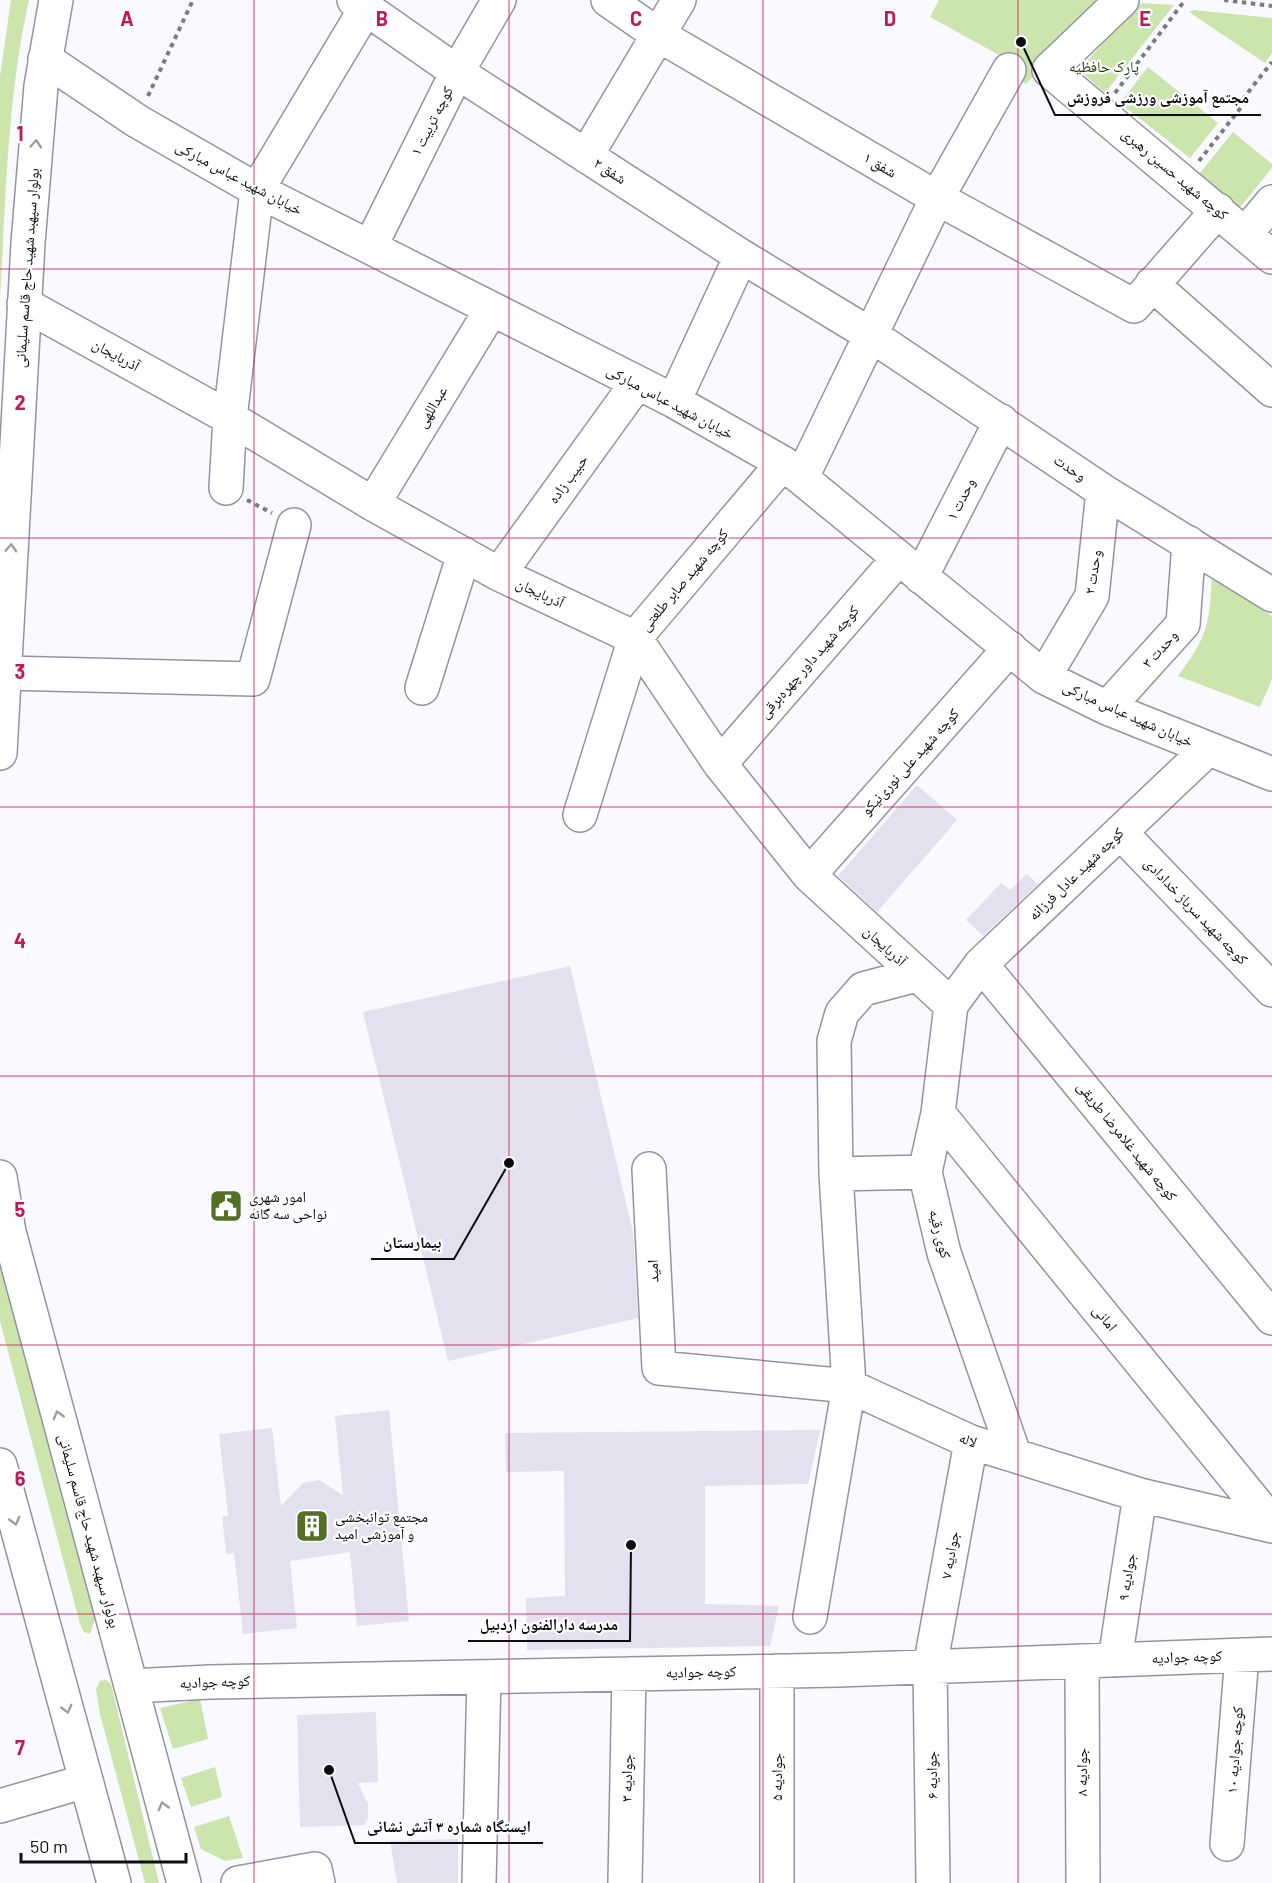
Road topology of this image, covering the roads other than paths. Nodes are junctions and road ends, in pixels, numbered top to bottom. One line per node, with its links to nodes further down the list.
1 (56, 0): 8 (street, بولوار سپهبد شهید حاج قاسم سلیمانی)
2 (499, 0): 10 (street, کوچه تربیت ۱)
3 (608, 0): 7 (street, شفق ۱)
4 (679, 0): 7 (street)
5 (1122, 0): 15 (street, کوچه شهید حسین رهبری)
6 (360, 4): 10 (street, شفق ۲); 12 (street)
7 (657, 34): 11 (street); 13 (street, شفق ۱)
8 (45, 59): 12 (street, خیابان شهید عباس مبارکی); 21 (street, بولوار سپهبد شهید حاج قاسم سلیمانی, one-way to 8)
9 (1009, 70): 13 (street)
10 (457, 72): 11 (street, شفق ۲); 17 (street, کوچه تربیت ۱)
11 (586, 156): 18 (street, شفق ۲)
12 (257, 190): 17 (street, خیابان شهید عباس مبارکی); 27 (street)
13 (937, 198): 20 (street, شفق ۱); 23 (street)
14 (1272, 202): 16 (street)
15 (1218, 210): 16 (street, کوچه شهید حسین رهبری); 20 (street)
16 (1246, 233): 19 (street, کوچه شهید حسین رهبری)
17 (371, 245): 22 (street, خیابان شهید عباس مبارکی)
18 (741, 256): 23 (street, شفق ۲); 26 (street)
19 (1272, 256)
20 (1152, 284): 25 (street)
21 (24, 304): 27 (street, آذربایجان); 41 (street, بولوار سپهبد شهید حاج قاسم سلیمانی, one-way to 21)
22 (491, 310): 24 (street, خیابان شهید عباس مبارکی); 32 (street, عبداللهی)
23 (871, 335): 28 (street, وحدت); 29 (street)
24 (638, 383): 26 (street, خیابان شهید عباس مبارکی); 37 (street, حبیب زاده)
25 (1272, 390)
26 (674, 401): 29 (street, خیابان شهید عباس مبارکی)
27 (230, 418): 30 (street); 32 (street, آذربایجان)
28 (1001, 421): 31 (street, وحدت); 36 (street, وحدت ۱)
29 (792, 470): 36 (street, خیابان شهید عباس مبارکی); 39 (street, کوچه شهید صابر طلعتی)
30 (226, 488)
31 (1103, 491): 34 (street, وحدت); 42 (street, وحدت ۲)
32 (373, 504): 35 (street, آذربایجان)
33 (294, 525): 41 (street)
34 (1189, 543): 38 (street, وحدت); 44 (street, وحدت ۳)
35 (464, 554): 37 (street, آذربایجان); 43 (street)
36 (910, 568): 40 (street, خیابان شهید عباس مبارکی); 47 (street, کوچه شهید داور چهره‌برقی)
37 (499, 574): 39 (street, آذربایجان)
38 (1271, 593)
39 (635, 638): 47 (street, آذربایجان); 49 (street, کوچه شهید صابر طلعتی)
40 (1010, 648): 42 (street, خیابان شهید عباس مبارکی); 51 (street, کوچه شهید علی نوری‌نیکو)
41 (5, 674): 46 (street, بولوار سپهبد شهید حاج قاسم سلیمانی)
42 (1044, 676): 44 (street, خیابان شهید عباس مبارکی)
43 (422, 688)
44 (1107, 708): 45 (street, خیابان شهید عباس مبارکی)
45 (1208, 749): 48 (street, خیابان شهید عباس مبارکی); 50 (street, کوچه شهید عادل فرزانه)
46 (0, 753)
47 (720, 764): 51 (street, آذربایجان)
48 (1272, 774)
49 (580, 815)
50 (1120, 832): 52 (street, کوچه شهید عادل فرزانه); 54 (street, کوچه شهید سرباز خدادادی)
51 (810, 875): 53 (street, آذربایجان)
52 (981, 964): 55 (street, کوچه شهید عادل فرزانه); 61 (street, کوچه شهید غلامرضا طریقی)
53 (916, 975): 55 (street, آذربایجان); 59 (street)
54 (1272, 990)
55 (951, 1005): 56 (street, کوی رقیه)
56 (938, 1113): 58 (street, کوی رقیه); 68 (street, امانی)
57 (649, 1169): 62 (street, امید)
58 (925, 1172): 59 (street); 65 (street, کوی رقیه)
59 (836, 1174): 63 (street)
60 (0, 1177): 77 (street, بولوار سپهبد شهید حاج قاسم سلیمانی, one-way to 60)
61 (1272, 1318)
62 (663, 1369): 63 (street, لاله)
63 (849, 1386): 64 (street, لاله); 69 (street)
64 (970, 1443): 65 (street, لاله); 73 (street, جوادیه ۷)
65 (1014, 1454): 67 (street, لاله)
66 (0, 1465): 78 (street, one-way to 78)
67 (1140, 1495): 68 (street, لاله); 71 (street, جوادیه ۹)
68 (1272, 1524)
69 (810, 1617)
70 (1257, 1655): 71 (street, کوچه جوادیه); 80 (street, کوچه جوادیه ۱۰)
71 (1115, 1660): 72 (street, کوچه جوادیه)
72 (1082, 1661): 73 (street, کوچه جوادیه); 89 (street, جوادیه ۸)
73 (930, 1667): 74 (street, کوچه جوادیه); 88 (street, جوادیه ۶)
74 (777, 1671): 75 (street, کوچه جوادیه); 87 (street, جوادیه ۵)
75 (629, 1674): 76 (street, کوچه جوادیه); 86 (street, جوادیه ۳)
76 (484, 1677): 77 (street, کوچه جوادیه); 85 (street)
77 (131, 1686): 82 (street, بولوار سپهبد شهید حاج قاسم سلیمانی, one-way to 77)
78 (86, 1781): 79 (street); 81 (street)
79 (0, 1806)
80 (1227, 1844)
81 (114, 1883)
82 (184, 1883)
83 (238, 1883): 84 (street)
84 (318, 1883)
85 (479, 1883)
86 (625, 1883)
87 (777, 1883)
88 (933, 1883)
89 (1083, 1883)

